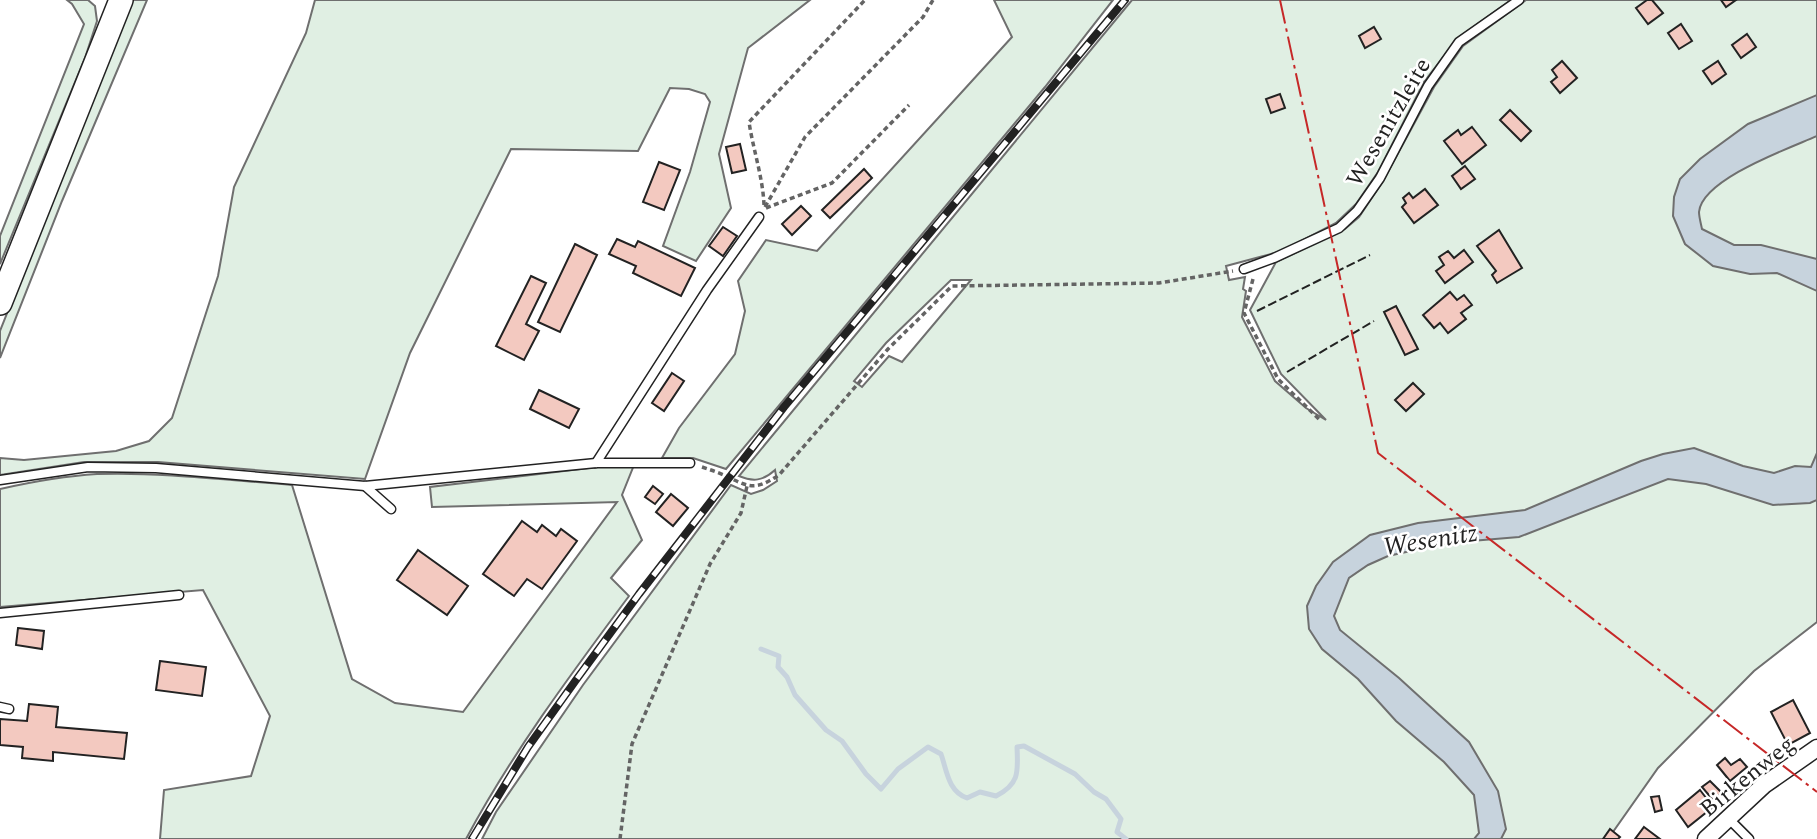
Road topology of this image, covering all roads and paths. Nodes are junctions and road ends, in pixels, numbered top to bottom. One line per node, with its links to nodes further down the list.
1 (121, 0): 9 (main road)
2 (865, 0): 6 (path)
3 (933, 0): 6 (path)
4 (1519, 0): 7 (lane, Wesenitzleite)
5 (909, 105): 6 (path)
6 (761, 213): 11 (lane)
7 (1257, 264): 8 (lane, Wesenitzleite); 10 (path)
8 (1244, 269): 15 (path)
9 (0, 303)
10 (1321, 421)
11 (596, 463): 12 (lane); 14 (lane)
12 (690, 463): 15 (path)
13 (0, 480): 14 (lane)
14 (365, 486): 16 (lane)
15 (747, 486): 21 (path)
16 (391, 509)
17 (179, 595): 18 (lane)
18 (0, 613)
19 (1817, 748): 20 (street, Birkenweg)
20 (1728, 818): 22 (street, Birkenweg); 23 (lane)
21 (620, 839)
22 (1706, 839)
23 (1749, 839)

